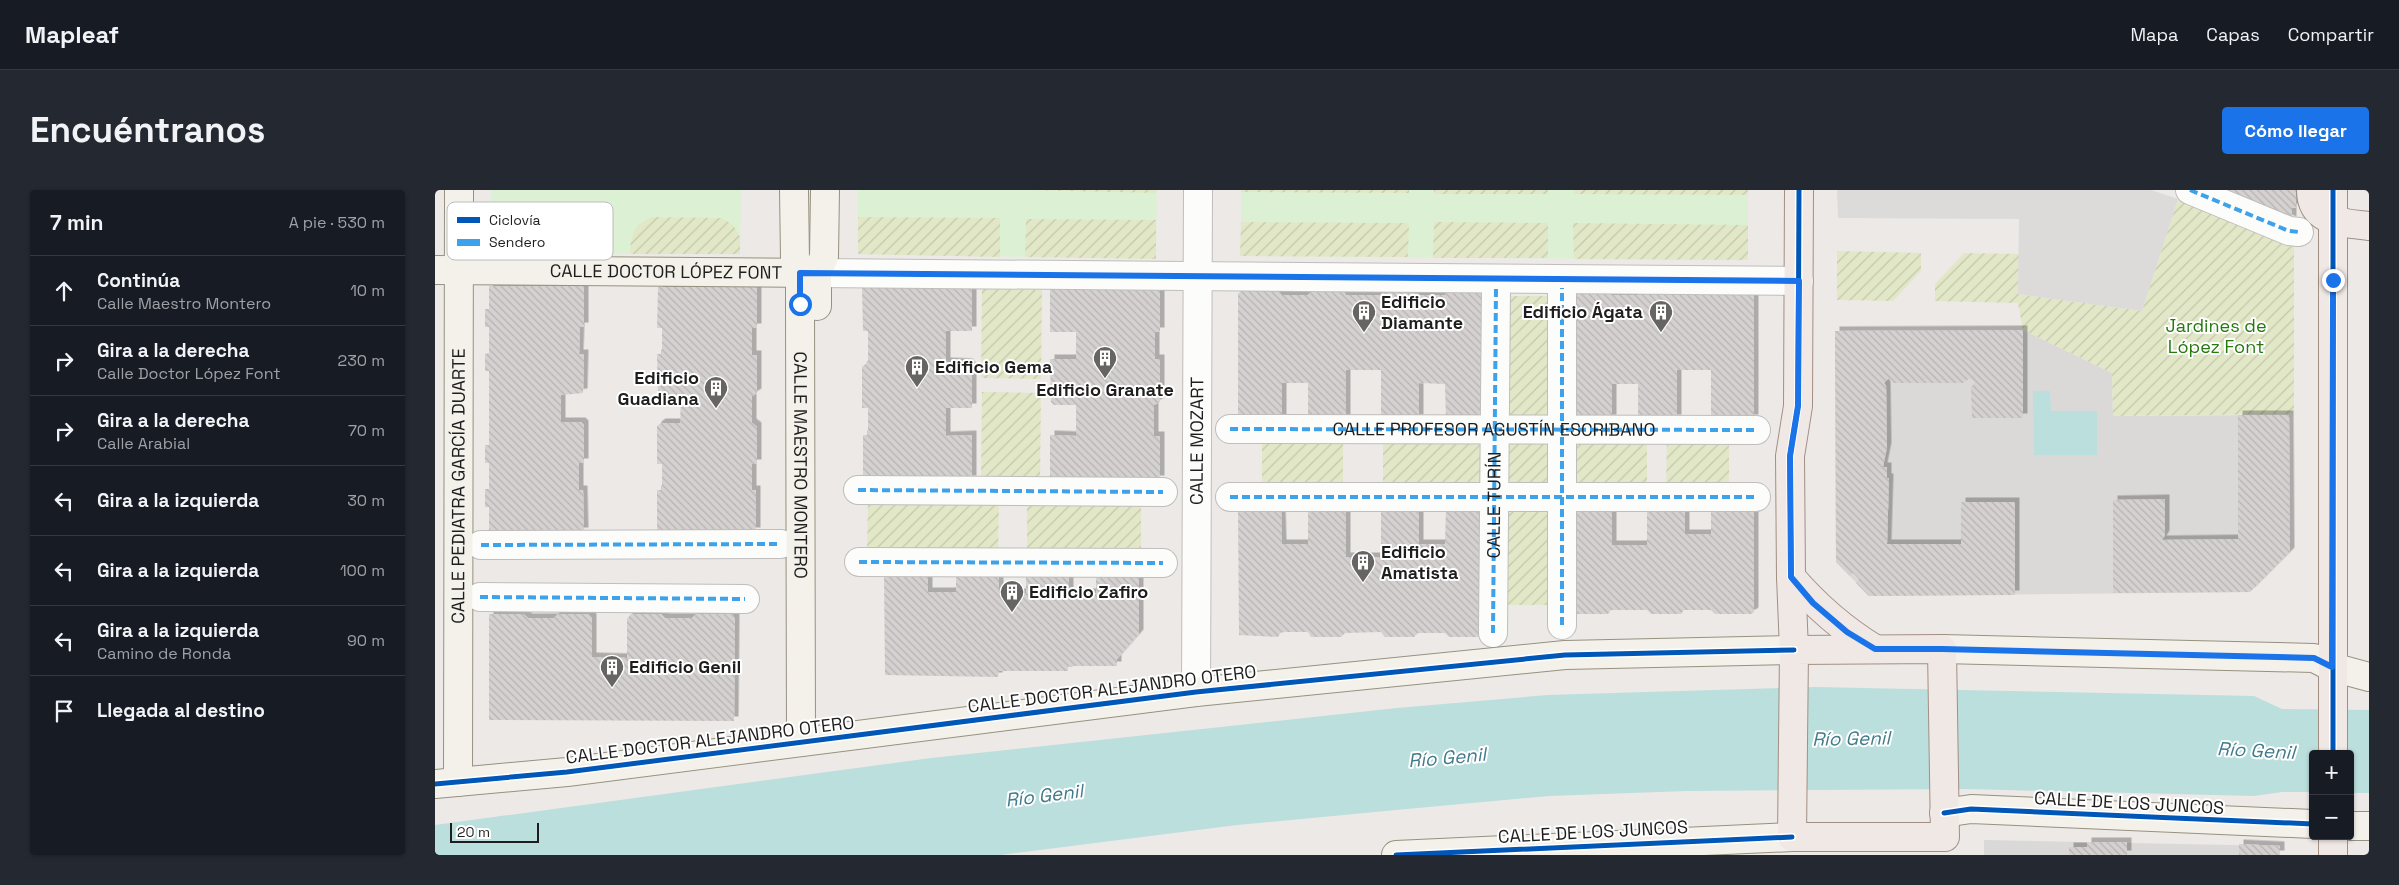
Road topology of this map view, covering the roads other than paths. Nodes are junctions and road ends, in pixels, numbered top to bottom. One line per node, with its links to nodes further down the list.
1 (795, 190): 12 (main road, CALLE MAESTRO MONTERO)
2 (825, 190): 12 (main road, CALLE MAESTRO MONTERO)
3 (1198, 190): 13 (street, CALLE MOZART)
4 (1799, 190): 14 (main road)
5 (2191, 190): 10 (street)
6 (2311, 190): 8 (main road)
7 (2333, 190): 8 (main road)
8 (2333, 221): 9 (main road); 39 (main road)
9 (2369, 226)
10 (2294, 231)
11 (447, 270): 12 (main road, CALLE DOCTOR LÓPEZ FONT); 44 (main road, CALLE PEDIATRA GARCÍA DUARTE)
12 (808, 273): 13 (street, CALLE DOCTOR LÓPEZ FONT); 42 (main road, CALLE MAESTRO MONTERO)
13 (1197, 276): 14 (street, CALLE DOCTOR LÓPEZ FONT); 41 (street, CALLE MOZART)
14 (1799, 281): 31 (main road)
15 (1496, 288): 18 (street, CALLE TURÍN)
16 (1562, 288): 19 (street)
17 (1230, 429): 18 (street, CALLE PROFESOR AGUSTÍN ESCRIBANO)
18 (1495, 430): 19 (street, CALLE PROFESOR AGUSTÍN ESCRIBANO); 24 (street, CALLE TURÍN)
19 (1562, 430): 20 (street, CALLE PROFESOR AGUSTÍN ESCRIBANO); 25 (street)
20 (1756, 430)
21 (858, 490): 22 (street)
22 (1163, 492)
23 (1230, 497): 24 (street)
24 (1494, 497): 25 (street); 35 (street, CALLE TURÍN)
25 (1562, 497): 26 (street); 34 (street)
26 (1756, 497)
27 (781, 544): 28 (street)
28 (481, 545)
29 (859, 562): 30 (street)
30 (1163, 563)
31 (1791, 577): 36 (main road); 38 (main road)
32 (480, 597): 33 (street)
33 (745, 599)
34 (1562, 625)
35 (1493, 633)
36 (1875, 649): 37 (main road, CALLE DOCTOR ALEJANDRO OTERO); 38 (main road, CALLE DOCTOR ALEJANDRO OTERO)
37 (1942, 649): 39 (main road, CALLE DOCTOR ALEJANDRO OTERO); 45 (main road)
38 (1794, 650): 41 (main road, CALLE DOCTOR ALEJANDRO OTERO); 49 (main road)
39 (2332, 667): 40 (main road, CALLE DOCTOR ALEJANDRO OTERO); 43 (main road)
40 (2369, 677)
41 (1196, 692): 42 (main road, CALLE DOCTOR ALEJANDRO OTERO)
42 (809, 741): 44 (main road, CALLE DOCTOR ALEJANDRO OTERO)
43 (2333, 750)
44 (447, 783)
45 (1944, 824): 46 (main road, CALLE DE LOS JUNCOS); 49 (main road, CALLE DE LOS JUNCOS)
46 (2309, 824)
47 (2354, 826): 48 (main road)
48 (2369, 826)
49 (1792, 837): 51 (main road, CALLE DE LOS JUNCOS)
50 (2333, 840): 52 (main road)
51 (1396, 855)
52 (2333, 855)

